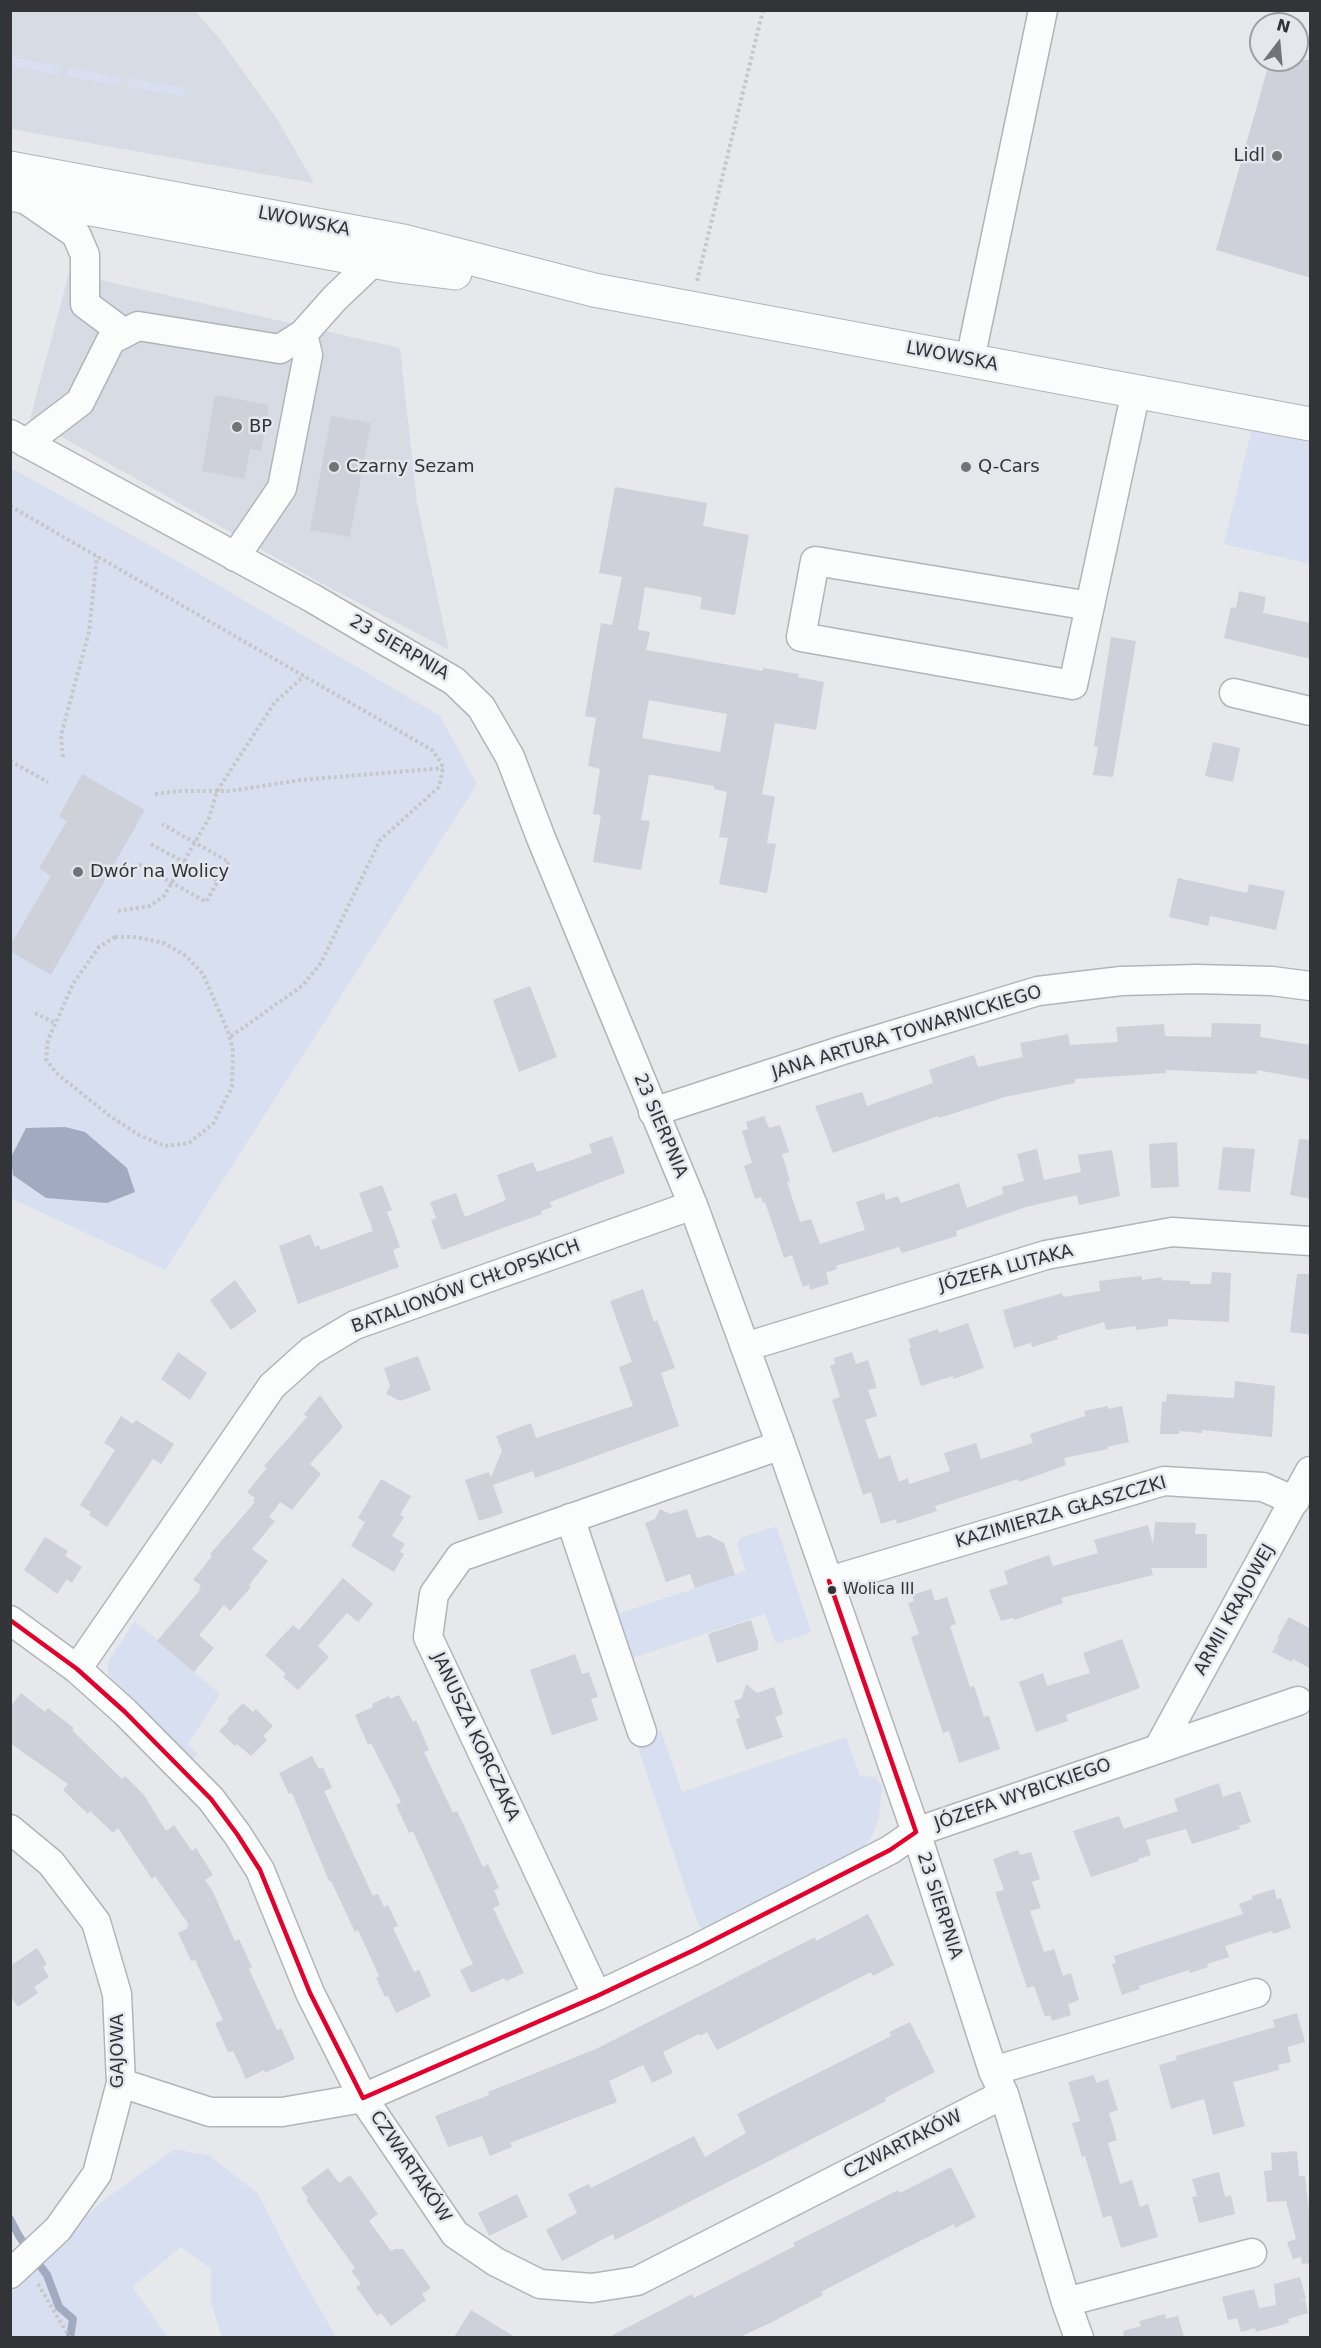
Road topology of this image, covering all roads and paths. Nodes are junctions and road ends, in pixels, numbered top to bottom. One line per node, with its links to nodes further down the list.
1 (763, 10): 6 (path)
2 (1043, 10): 9 (street)
3 (14, 186): 4 (main road, LWOWSKA); 5 (main road, LWOWSKA); 7 (street)
4 (374, 261): 5 (main road, LWOWSKA); 8 (street)
5 (594, 290): 6 (main road, LWOWSKA)
6 (691, 308): 9 (main road, LWOWSKA)
7 (124, 333): 8 (street); 12 (street)
8 (303, 334): 15 (street)
9 (970, 360): 10 (main road, LWOWSKA)
10 (1136, 391): 11 (main road, LWOWSKA); 16 (street)
11 (1311, 424)
12 (18, 439): 15 (street, 23 SIERPNIA)
13 (10, 506): 14 (path)
14 (97, 556): 17 (path); 20 (path)
15 (235, 556): 38 (street, 23 SIERPNIA)
16 (1090, 606): 16 (street)
17 (304, 676): 22 (path); 24 (path)
18 (1234, 693): 19 (street)
19 (1311, 711)
20 (63, 757)
21 (10, 761): 23 (path)
22 (443, 768): 24 (path); 37 (path)
23 (48, 783)
24 (217, 790): 25 (path); 27 (path)
25 (155, 794)
26 (162, 824): 27 (path)
27 (195, 843): 29 (path); 31 (path)
28 (151, 844): 29 (path)
29 (184, 863): 31 (path); 32 (path)
30 (139, 864): 32 (path)
31 (218, 881): 32 (path)
32 (173, 883): 33 (path)
33 (118, 911)
34 (1311, 986): 38 (street, JANA ARTURA TOWARNICKIEGO)
35 (34, 1013): 36 (path)
36 (55, 1023): 37 (path); 37 (path)
37 (230, 1037)
38 (653, 1112): 39 (street, 23 SIERPNIA)
39 (693, 1205): 41 (street, 23 SIERPNIA); 48 (street, BATALIONÓW CHŁOPSKICH)
40 (1311, 1241): 41 (street, JÓZEFA LUTAKA)
41 (745, 1347): 42 (street, 23 SIERPNIA)
42 (781, 1444): 45 (street, JANUSZA KORCZAKA); 46 (street, 23 SIERPNIA)
43 (1311, 1471): 44 (street, ARMII KRAJOWEJ)
44 (1295, 1501): 46 (street, KAZIMIERZA GŁASZCZKI); 51 (street, ARMII KRAJOWEJ)
45 (570, 1518): 50 (street); 55 (street, JANUSZA KORCZAKA)
46 (828, 1581): 53 (street, 23 SIERPNIA)
47 (10, 1620): 48 (street, CZWARTAKÓW)
48 (77, 1669): 58 (street, CZWARTAKÓW)
49 (1298, 1701): 51 (street, JÓZEFA WYBICKIEGO)
50 (642, 1732)
51 (1158, 1749): 53 (street, JÓZEFA WYBICKIEGO)
52 (10, 1829): 57 (street, GAJOWA)
53 (916, 1832): 55 (street, JÓZEFA WYBICKIEGO); 56 (street, 23 SIERPNIA)
54 (1256, 1994): 56 (street)
55 (597, 1996): 58 (street, JÓZEFA WYBICKIEGO)
56 (998, 2082): 58 (street, CZWARTAKÓW); 61 (street, 23 SIERPNIA)
57 (122, 2084): 58 (street, JÓZEFA WYBICKIEGO); 60 (street, GAJOWA)
58 (363, 2098)
59 (1252, 2253): 61 (street)
60 (26, 2259): 62 (path)
61 (1066, 2302): 63 (street, 23 SIERPNIA)
62 (70, 2337)
63 (1079, 2337)

